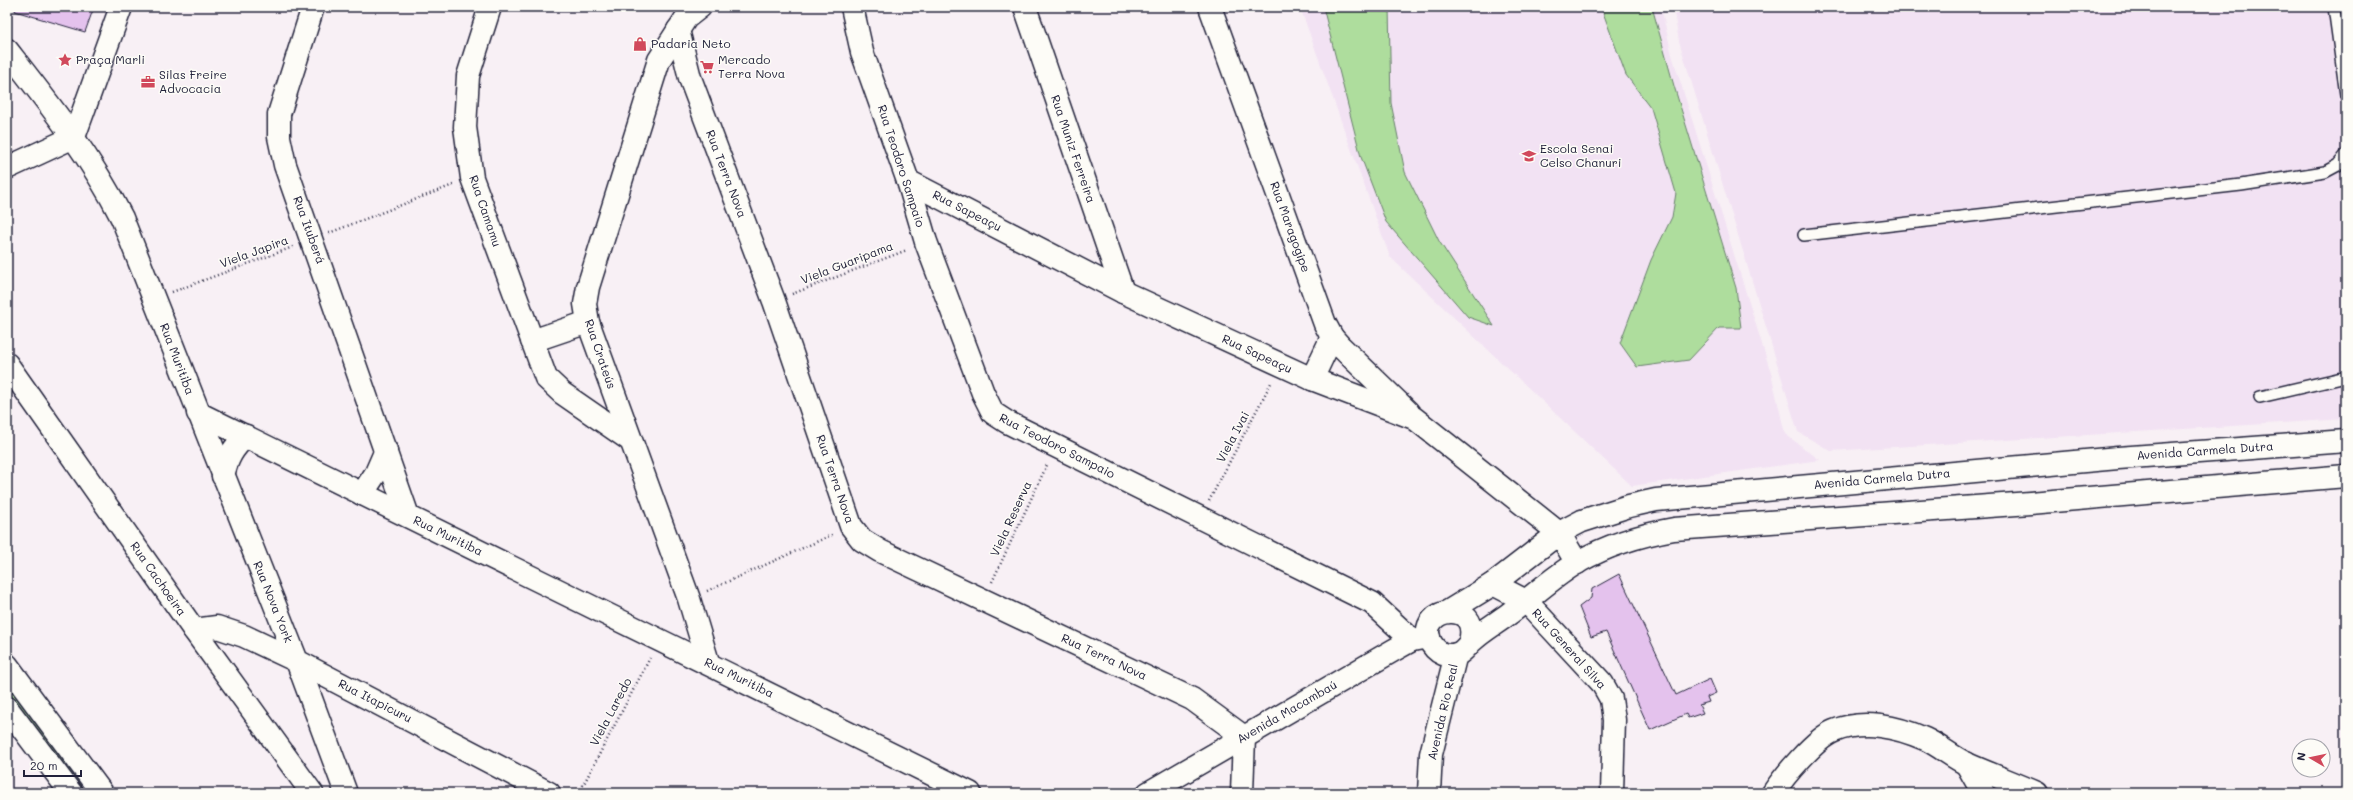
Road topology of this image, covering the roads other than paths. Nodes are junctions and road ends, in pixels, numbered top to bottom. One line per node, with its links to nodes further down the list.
1 (121, 7): 14 (street)
2 (313, 7): 32 (street, Rua Ituberá)
3 (490, 7): 22 (street, Rua Camamu)
4 (700, 7): 9 (street, Rua Crateús)
5 (852, 7): 17 (street, Rua Teodoro Sampaio)
6 (1025, 7): 19 (street, Rua Muniz Ferreira)
7 (1210, 7): 21 (street, Rua Maragogipe)
8 (2334, 7): 13 (lane)
9 (678, 30): 11 (street, Rua Crateús); 12 (street, Rua Terra Nova)
10 (7, 50): 14 (street, Rua Muritiba)
11 (659, 60): 12 (street); 20 (street, Rua Crateús)
12 (690, 78): 49 (street, Rua Terra Nova)
13 (2346, 95)
14 (74, 136): 16 (street); 27 (street, Rua Muritiba)
15 (2346, 154): 18 (lane)
16 (7, 168)
17 (908, 181): 19 (street, Rua Sapeaçu); 43 (street, Rua Teodoro Sampaio)
18 (1804, 235)
19 (1123, 292): 25 (street, Rua Sapeaçu)
20 (588, 322): 22 (street); 30 (street, Rua Crateús)
21 (1332, 337): 25 (street); 28 (street, Rua Maragogipe)
22 (532, 342): 30 (street, Rua Camamu)
23 (7, 364): 42 (street, Rua Cachoeira)
24 (2346, 378): 26 (lane)
25 (1312, 379): 28 (street, Rua Sapeaçu)
26 (2260, 397)
27 (198, 413): 29 (street, Rua Muritiba); 33 (street, Rua Nova York)
28 (1414, 418): 37 (street, Rua Sapeaçu)
29 (246, 436): 33 (street); 35 (street, Rua Muritiba)
30 (630, 440): 46 (street, Rua Crateús)
31 (2346, 441): 37 (street, Avenida Carmela Dutra)
32 (386, 450): 35 (street); 36 (street, Rua Ituberá)
33 (223, 476): 45 (street, Rua Nova York)
34 (2346, 476): 38 (street)
35 (362, 494): 36 (street, Rua Muritiba)
36 (408, 516): 46 (street, Rua Muritiba)
37 (1559, 533): 38 (street, Rua Sapeaçu); 39 (street, Avenida Carmela Dutra)
38 (1577, 563): 40 (street)
39 (1493, 584): 40 (street, Rua General Silva); 41 (street, Avenida Carmela Dutra)
40 (1526, 601): 44 (street); 63 (street, Rua General Silva)
41 (1449, 611): 43 (street); 44 (street)
42 (194, 630): 45 (street, Rua Itapicuru); 56 (street, Rua Cachoeira)
43 (1420, 638): 44 (street); 49 (street, Avenida Macambaú)
44 (1463, 648): 62 (street, Avenida Rio Real)
45 (297, 661): 51 (street, Rua Nova York); 53 (street, Rua Itapicuru)
46 (708, 662): 59 (street, Rua Muritiba)
47 (7, 665): 55 (street)
48 (7, 708): 54 (street)
49 (1244, 737): 60 (street, Avenida Macambaú); 61 (street)
50 (1966, 763): 52 (street); 64 (street); 65 (street); 66 (street)
51 (335, 764): 57 (street); 58 (street, Rua Nova York)
52 (1778, 789)
53 (545, 792)
54 (71, 793)
55 (102, 793)
56 (312, 793)
57 (322, 793)
58 (346, 793)
59 (970, 793)
60 (1148, 793)
61 (1242, 793)
62 (1429, 793)
63 (1612, 793)
64 (1965, 793)
65 (1983, 793)
66 (2037, 793)

